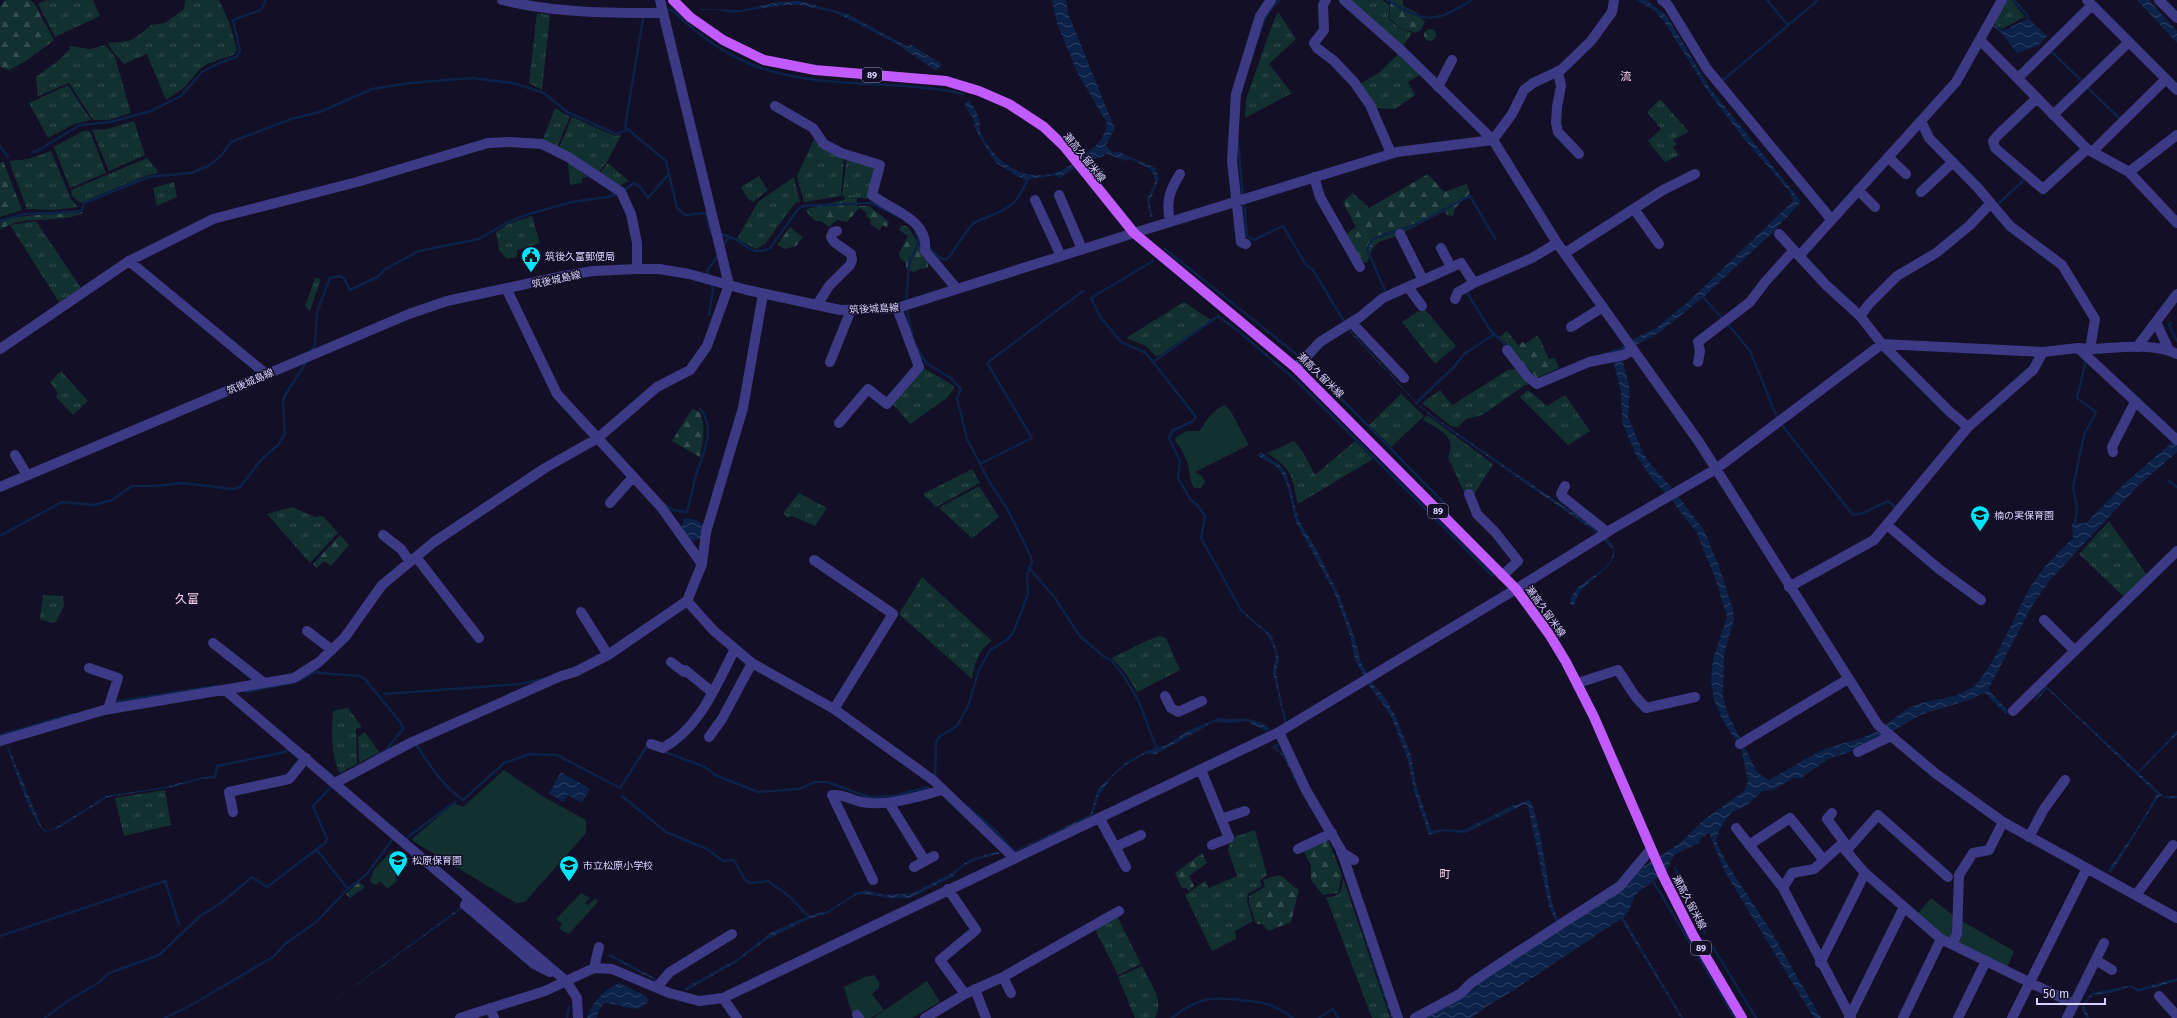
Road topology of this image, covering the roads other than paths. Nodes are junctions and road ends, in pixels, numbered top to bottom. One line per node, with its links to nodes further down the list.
1 (502, 0): 12 (street)
2 (660, 0): 12 (street)
3 (674, 0): 50 (main road, 瀬高久留米線 / 89)
4 (1271, 0): 42 (street)
5 (1326, 0): 29 (street)
6 (1344, 0): 20 (street)
7 (1614, 0): 17 (street)
8 (1662, 0): 46 (street)
9 (2002, 0): 14 (street)
10 (2159, 0): 13 (street)
11 (2090, 2): 15 (street); 18 (street)
12 (662, 13): 67 (street)
13 (2177, 18)
14 (1980, 40): 18 (street); 25 (street)
15 (2129, 42): 19 (street); 24 (street)
16 (1452, 60): 20 (street)
17 (1558, 71): 27 (street); 30 (street)
18 (2018, 78): 22 (street)
19 (2166, 79): 21 (street); 28 (street)
20 (1438, 86): 27 (street)
21 (2177, 90)
22 (2037, 98): 24 (street); 28 (street)
23 (775, 106): 69 (street)
24 (2053, 115): 28 (street)
25 (1921, 121): 31 (street); 32 (street)
26 (2177, 136): 33 (street)
27 (1493, 140): 29 (street, 筑後城島線); 53 (street)
28 (2090, 151): 33 (street)
29 (1391, 153): 37 (street, 筑後城島線)
30 (1580, 154)
31 (1888, 157): 36 (street); 38 (street)
32 (1953, 162): 39 (street); 43 (street)
33 (2129, 172): 48 (street)
34 (1180, 174): 47 (street)
35 (1695, 174): 45 (street)
36 (1906, 174)
37 (1314, 177): 42 (street, 筑後城島線); 62 (street)
38 (1858, 190): 44 (street); 46 (street)
39 (1922, 192)
40 (1059, 195): 57 (street)
41 (1035, 200): 60 (street)
42 (1236, 201): 47 (street, 筑後城島線); 54 (street)
43 (1990, 204): 79 (street); 88 (street)
44 (1875, 207)
45 (1634, 209): 55 (street); 59 (street)
46 (1831, 219): 58 (street)
47 (1170, 222): 50 (street, 筑後城島線)
48 (2177, 223)
49 (837, 231): 74 (street)
50 (1134, 233): 57 (street, 筑後城島線); 94 (main road, 瀬高久留米線 / 89)
51 (1400, 234): 65 (street)
52 (1779, 234): 58 (street)
53 (1557, 243): 59 (street); 66 (street)
54 (1246, 244)
55 (1659, 244)
56 (1441, 248): 63 (street)
57 (1082, 249): 60 (street, 筑後城島線)
58 (1797, 253): 79 (street); 93 (street)
59 (1565, 254): 76 (street)
60 (1061, 256): 69 (street, 筑後城島線)
61 (129, 261): 64 (street); 86 (street); 95 (street)
62 (1360, 266)
63 (1451, 267): 65 (street); 66 (street)
64 (637, 269): 67 (street, 筑後城島線); 70 (street, 筑後城島線)
65 (1423, 280): 68 (street)
66 (1474, 283): 73 (street)
67 (729, 285): 71 (street, 筑後城島線); 100 (street)
68 (1408, 286): 75 (street); 81 (street)
69 (957, 289): 77 (street, 筑後城島線)
70 (506, 290): 95 (street, 筑後城島線); 100 (street)
71 (763, 294): 74 (street, 筑後城島線); 117 (street)
72 (2177, 294): 80 (street)
73 (1455, 299)
74 (817, 305): 78 (street, 筑後城島線)
75 (1422, 306)
76 (1603, 307): 82 (street); 87 (street)
77 (897, 308): 78 (street, 筑後城島線); 98 (street)
78 (852, 310): 92 (street)
79 (1860, 316): 83 (street)
80 (2156, 322): 84 (street); 91 (street)
81 (1352, 323): 94 (street); 96 (street)
82 (1571, 327)
83 (1882, 344): 90 (street); 99 (street); 104 (street)
84 (2137, 347): 88 (street); 91 (street)
85 (2078, 348): 88 (street); 90 (street); 97 (street)
86 (0, 349)
87 (1633, 349): 89 (street); 104 (street)
88 (2090, 349)
89 (1507, 350)
90 (2043, 352): 99 (street)
91 (2173, 352)
92 (830, 362)
93 (1698, 362)
94 (1296, 368): 118 (main road, 瀬高久留米線 / 89)
95 (266, 374): 105 (street, 筑後城島線)
96 (1404, 378)
97 (2135, 402): 101 (street); 102 (street)
98 (839, 423)
99 (1968, 427): 111 (street)
100 (598, 438): 106 (street); 115 (street)
101 (2177, 440)
102 (2113, 452)
103 (15, 455): 105 (street)
104 (1716, 469): 112 (street); 119 (street)
105 (27, 475): 108 (street, 筑後城島線)
106 (633, 477): 110 (street); 117 (street)
107 (1565, 486): 112 (street)
108 (0, 487)
109 (1469, 494): 118 (street)
110 (610, 503)
111 (1887, 525): 119 (street); 121 (street)
112 (1607, 532): 120 (street)
113 (383, 535): 115 (street)
114 (2177, 551): 130 (street)
115 (413, 559): 126 (street); 129 (street)
116 (814, 560): 143 (street)
117 (702, 564): 122 (street)
118 (1502, 576): 120 (main road, 瀬高久留米線 / 89)
119 (1789, 587): 135 (street)
120 (1516, 590): 137 (main road, 瀬高久留米線 / 89); 146 (street)
121 (1981, 600)
122 (687, 601): 128 (street); 131 (street)
123 (581, 612): 131 (street)
124 (2044, 620): 130 (street)
125 (307, 632): 129 (street)
126 (479, 638)
127 (213, 643): 136 (street)
128 (735, 649): 133 (street); 139 (street)
129 (332, 650): 136 (street)
130 (2075, 651): 145 (street)
131 (608, 655): 156 (street)
132 (671, 662): 139 (street)
133 (752, 663): 143 (street); 148 (street)
134 (89, 668): 144 (street)
135 (1848, 679): 147 (street); 151 (street)
136 (264, 683): 138 (street)
137 (1578, 683): 141 (street); 175 (main road, 瀬高久留米線 / 89)
138 (225, 690): 144 (street); 153 (street)
139 (712, 692): 150 (street)
140 (1165, 696): 142 (street)
141 (1695, 697)
142 (1202, 701)
143 (834, 708): 157 (street)
144 (108, 710): 149 (street)
145 (2013, 711)
146 (1279, 732): 154 (street); 166 (street)
147 (1891, 736): 152 (street); 164 (street)
148 (708, 737)
149 (0, 741)
150 (650, 744)
151 (1740, 744)
152 (1858, 752)
153 (306, 758): 156 (street); 160 (street)
154 (1201, 770): 162 (street); 163 (street)
155 (2065, 780): 168 (street)
156 (335, 783): 204 (street)
157 (943, 790): 158 (street); 177 (street)
158 (889, 803): 180 (street); 186 (street)
159 (1245, 810): 163 (street)
160 (234, 812)
161 (1832, 812): 178 (street)
162 (1100, 819): 172 (street); 177 (street)
163 (1221, 819): 169 (street)
164 (2003, 822): 168 (street); 196 (street)
165 (1736, 828): 170 (street)
166 (1332, 833): 173 (street); 174 (street)
167 (1141, 835): 172 (street)
168 (2029, 837): 183 (street)
169 (1212, 845)
170 (1749, 845): 178 (street); 187 (street)
171 (2173, 845): 189 (street)
172 (1115, 847): 182 (street)
173 (1298, 849)
174 (1341, 852): 179 (street); 221 (street)
175 (1653, 853): 222 (street); 223 (main road, 瀬高久留米線 / 89)
176 (934, 856): 180 (street)
177 (1014, 858): 188 (street)
178 (1823, 859): 187 (street)
179 (1354, 860)
180 (925, 861): 181 (street)
181 (914, 867)
182 (1126, 867)
183 (2086, 870): 189 (street); 205 (street)
184 (1865, 873): 185 (street); 190 (street); 200 (street)
185 (1948, 877)
186 (873, 880)
187 (1783, 888): 200 (street)
188 (948, 889): 209 (street); 211 (street)
189 (2136, 895): 192 (street)
190 (1904, 907): 194 (street); 215 (street)
191 (1119, 911): 203 (street)
192 (2175, 915)
193 (732, 934): 206 (street)
194 (1941, 939): 196 (street); 224 (street)
195 (2104, 943): 198 (street)
196 (1952, 944): 199 (street)
197 (603, 949): 201 (street)
198 (2096, 960): 202 (street); 212 (street)
199 (1986, 961): 205 (street); 225 (street)
200 (1820, 963): 215 (street)
201 (597, 968): 204 (street); 206 (street)
202 (2112, 970)
203 (1003, 977): 207 (street); 208 (street)
204 (564, 980): 213 (street); 217 (street)
205 (2029, 982): 212 (street); 226 (street)
206 (657, 987): 211 (street)
207 (975, 989): 209 (street); 220 (street)
208 (1011, 993)
209 (965, 994): 219 (street)
210 (2159, 996): 214 (street)
211 (723, 998): 218 (street)
212 (2074, 1004): 227 (street)
213 (492, 1013): 216 (street)
214 (2177, 1016)
215 (1850, 1017)
216 (460, 1018)
217 (578, 1018)
218 (737, 1018)
219 (925, 1018)
220 (986, 1018)
221 (1398, 1018)
222 (1415, 1018)
223 (1742, 1018)
224 (1903, 1018)
225 (1958, 1018)
226 (2012, 1018)
227 (2067, 1018)

